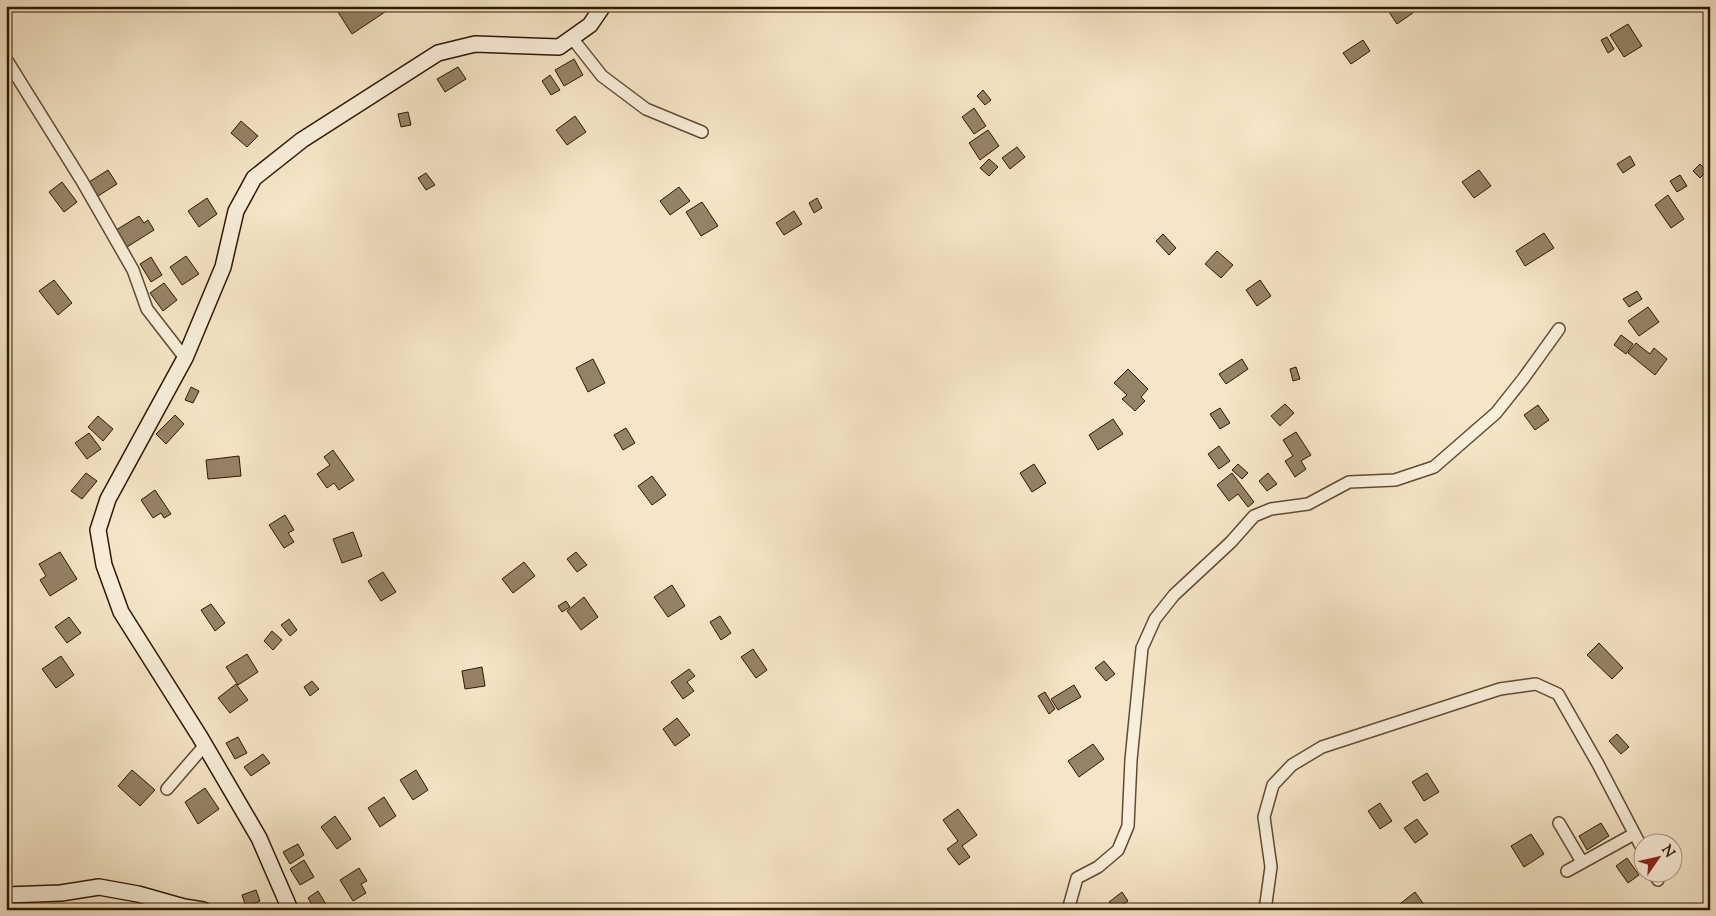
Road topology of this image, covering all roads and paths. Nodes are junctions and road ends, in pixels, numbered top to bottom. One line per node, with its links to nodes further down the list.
1 (603, 6): 2 (street)
2 (572, 38): 4 (street); 6 (street)
3 (6, 60): 6 (street)
4 (702, 132)
5 (1559, 329): 16 (street)
6 (185, 358): 7 (street)
7 (205, 745): 8 (street); 15 (street)
8 (167, 789)
9 (1560, 823): 11 (street)
10 (1634, 834): 11 (street); 17 (street)
11 (1582, 862): 12 (street)
12 (1567, 870)
13 (6, 894): 14 (street)
14 (203, 910)
15 (288, 910)
16 (1068, 910)
17 (1265, 910)

